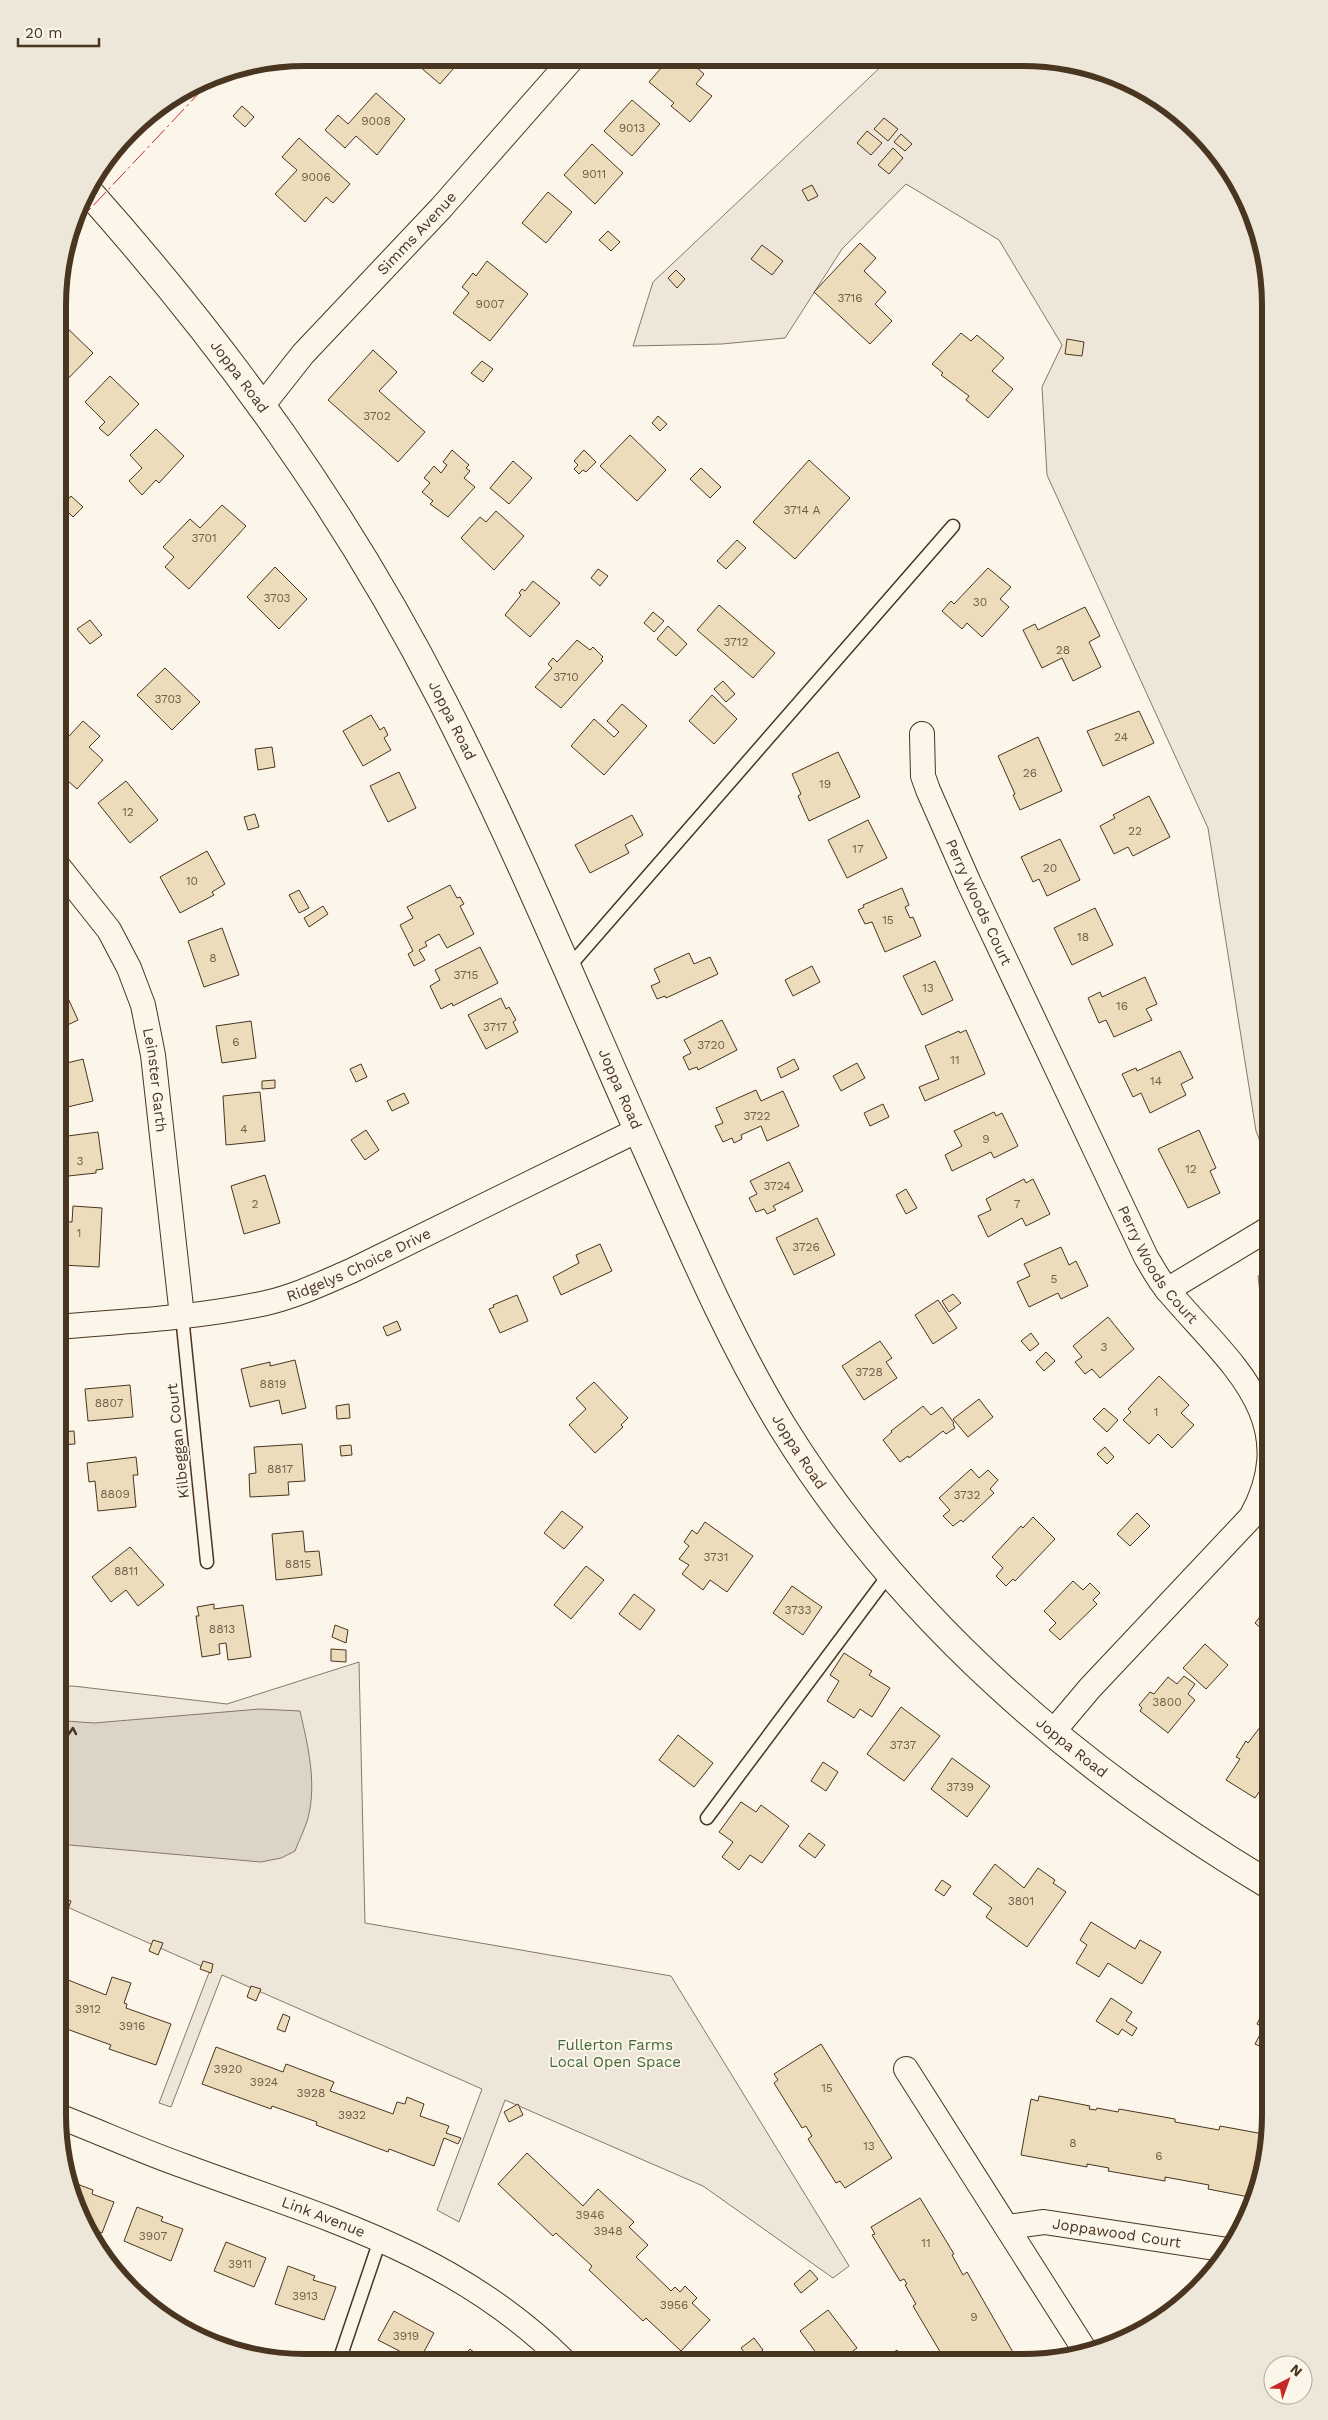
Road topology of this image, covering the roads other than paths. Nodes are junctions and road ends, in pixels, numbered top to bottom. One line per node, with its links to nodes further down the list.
1 (566, 66): 3 (street, Simms Avenue)
2 (93, 197): 3 (main road, Joppa Road)
3 (262, 406): 7 (main road, Joppa Road)
4 (952, 526): 7 (lane)
5 (922, 734): 10 (street, Perry Woods Court)
6 (66, 876): 11 (street, Leinster Garth)
7 (567, 969): 8 (main road, Joppa Road)
8 (638, 1130): 11 (street, Ridgelys Choice Drive); 16 (main road, Joppa Road)
9 (1262, 1233): 10 (street)
10 (1167, 1290): 13 (street, Perry Woods Court)
11 (182, 1316): 12 (street, Ridgelys Choice Drive); 15 (lane, Kilbeggan Court)
12 (66, 1326)
13 (1262, 1409)
14 (1262, 1497): 17 (street, Perry Woods Court)
15 (206, 1562)
16 (890, 1573): 17 (main road, Joppa Road); 18 (lane)
17 (1052, 1733): 19 (main road, Joppa Road)
18 (707, 1818)
19 (1262, 1880)
20 (906, 2069): 22 (street)
21 (66, 2119): 23 (street, Link Avenue)
22 (1006, 2227): 24 (street, Joppawood Court); 25 (street)
23 (380, 2240): 26 (lane); 27 (street, Link Avenue)
24 (1220, 2249)
25 (1082, 2346)
26 (341, 2354)
27 (557, 2354)

